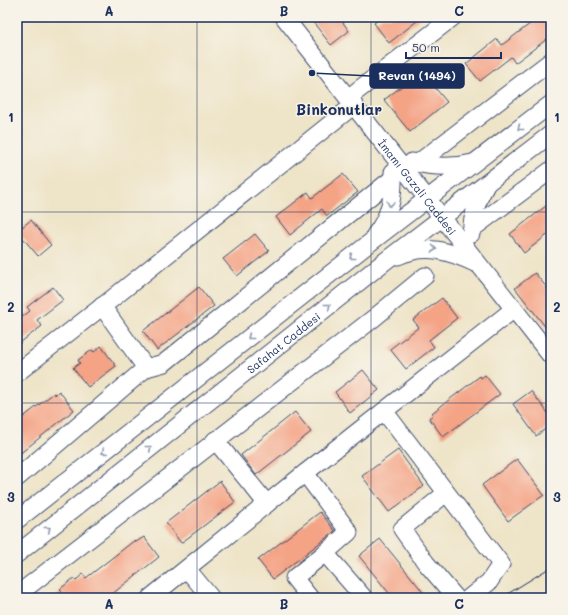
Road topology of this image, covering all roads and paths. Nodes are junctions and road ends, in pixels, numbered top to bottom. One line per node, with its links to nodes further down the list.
1 (284, 17): 4 (street, İmamı Gazali Caddesi)
2 (453, 17): 4 (street)
3 (551, 61): 9 (street)
4 (351, 102): 7 (street, İmamı Gazali Caddesi); 20 (street)
5 (551, 104): 8 (street, one-way to 8)
6 (551, 134): 12 (street, Safahat Caddesi)
7 (390, 152): 9 (street); 11 (street); 13 (street, İmamı Gazali Caddesi)
8 (476, 162): 9 (street); 13 (street)
9 (418, 163)
10 (551, 170): 15 (street)
11 (393, 178): 16 (street, one-way to 16); 23 (street)
12 (489, 180): 14 (street, Safahat Caddesi); 15 (street)
13 (428, 199): 14 (street, İmamı Gazali Caddesi); 16 (street)
14 (442, 217): 17 (street, Safahat Caddesi); 18 (street, İmamı Gazali Caddesi)
15 (472, 229): 18 (street)
16 (367, 246): 31 (street, one-way to 31)
17 (384, 262): 18 (street, one-way to 18); 33 (street, Safahat Caddesi, one-way to 17)
18 (479, 265): 21 (street, İmamı Gazali Caddesi)
19 (425, 276): 26 (street)
20 (102, 306): 23 (street); 24 (street)
21 (514, 309): 22 (street, İmamı Gazali Caddesi); 25 (street)
22 (551, 356)
23 (146, 368): 28 (street)
24 (17, 373)
25 (384, 411): 27 (street); 29 (street)
26 (215, 440): 30 (street); 35 (street)
27 (305, 473): 30 (street); 32 (street)
28 (17, 478)
29 (446, 493): 40 (street); 41 (street)
30 (267, 504): 34 (street)
31 (17, 520)
32 (325, 553): 38 (street); 39 (street)
33 (17, 554)
34 (187, 569): 36 (street); 37 (street)
35 (19, 594)
36 (150, 598)
37 (211, 598)
38 (310, 598)
39 (364, 598)
40 (456, 598)
41 (470, 598)

